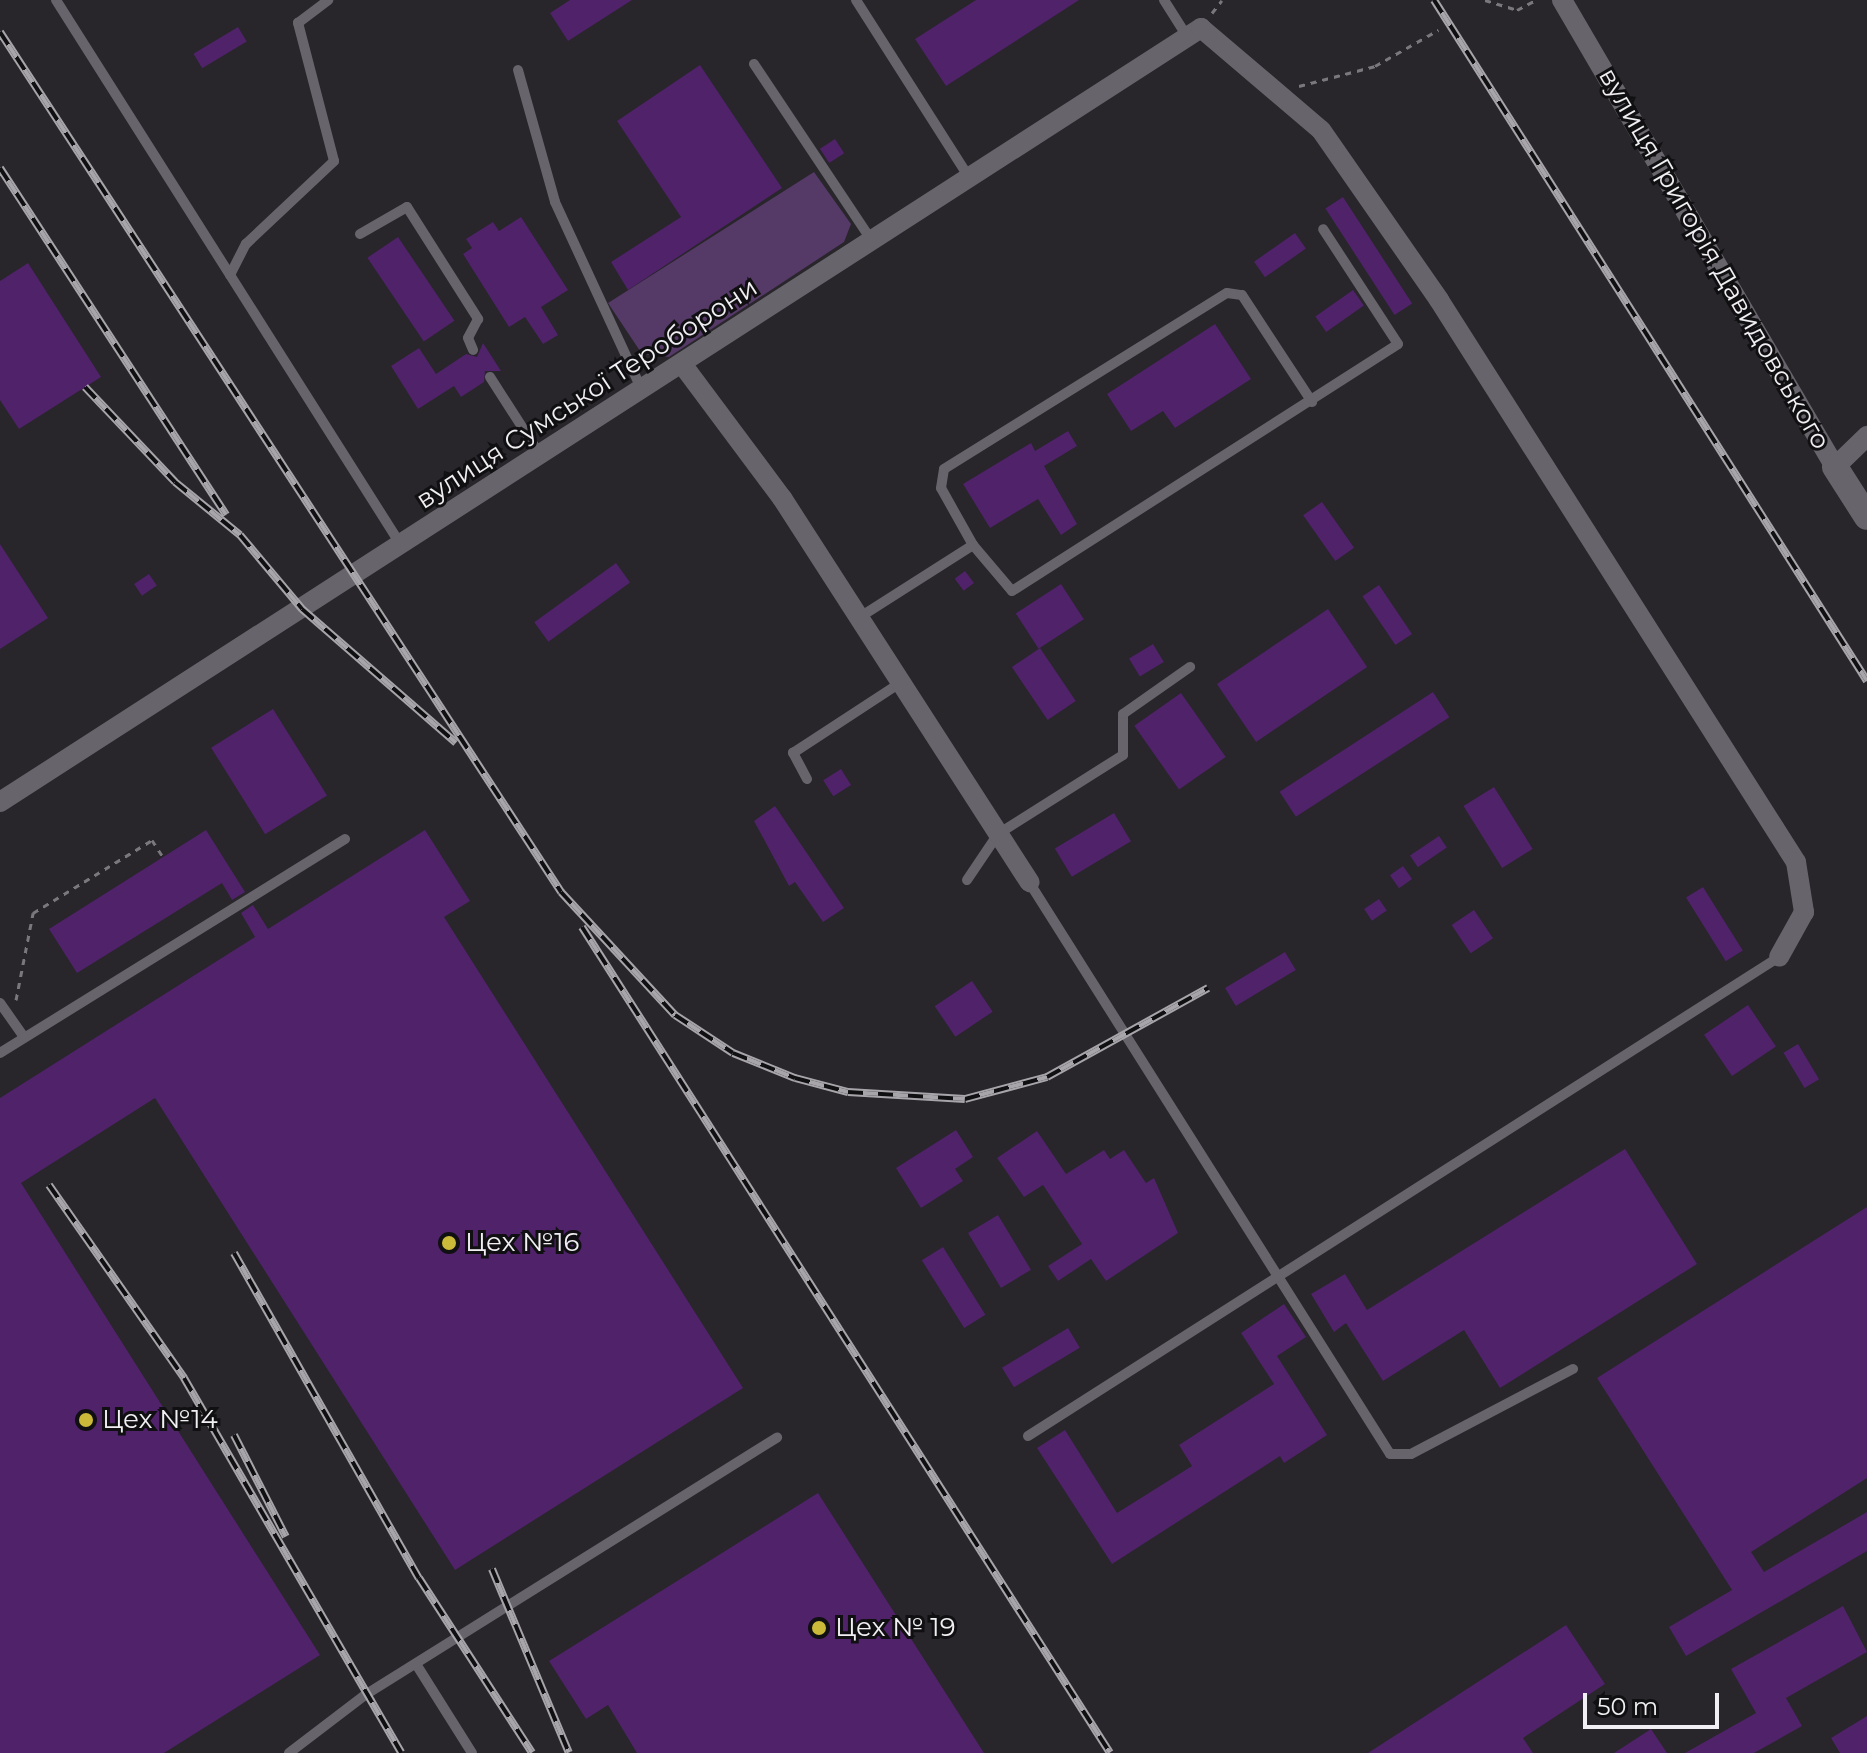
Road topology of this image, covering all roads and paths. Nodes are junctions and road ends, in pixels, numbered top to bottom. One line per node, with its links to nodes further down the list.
1 (56, 0): 17 (lane)
2 (328, 0): 17 (lane)
3 (856, 0): 13 (lane)
4 (1164, 0): 9 (lane)
5 (1485, 0): 6 (path)
6 (1536, 0)
7 (1562, 0): 25 (street, вулиця Григорія Давидовського)
8 (1438, 30): 12 (path)
9 (1195, 33): 12 (street); 13 (street, вулиця Сумської Тероборони)
10 (754, 64): 16 (lane)
11 (518, 70): 21 (lane)
12 (1271, 88): 39 (street)
13 (971, 180): 16 (street, вулиця Сумської Тероборони)
14 (1323, 229): 22 (lane)
15 (360, 234): 18 (lane)
16 (873, 243): 19 (street, вулиця Сумської Тероборони)
17 (230, 275): 27 (lane)
18 (473, 350)
19 (682, 364): 21 (street, вулиця Сумської Тероборони); 29 (street)
20 (490, 377): 24 (lane)
21 (642, 390): 24 (street, вулиця Сумської Тероборони)
22 (1312, 402): 28 (lane); 28 (lane)
23 (1867, 436): 25 (street)
24 (540, 455): 27 (street, вулиця Сумської Тероборони)
25 (1835, 467): 26 (street, вулиця Григорія Давидовського)
26 (1867, 517)
27 (401, 545): 33 (street, вулиця Сумської Тероборони)
28 (973, 545): 29 (lane)
29 (860, 617): 31 (street)
30 (1190, 667): 34 (lane)
31 (897, 685): 32 (lane); 34 (street)
32 (807, 779)
33 (0, 802)
34 (998, 834): 37 (lane); 38 (street)
35 (345, 839): 42 (lane)
36 (163, 857): 41 (path)
37 (967, 880)
38 (1029, 882): 44 (lane)
39 (1779, 957): 44 (lane)
40 (0, 1003): 41 (lane)
41 (12, 1020): 42 (lane)
42 (24, 1037): 43 (lane)
43 (0, 1053)
44 (1278, 1278): 45 (lane); 46 (lane)
45 (1573, 1369)
46 (1028, 1436)
47 (777, 1438): 48 (lane)
48 (416, 1664): 49 (lane); 50 (lane)
49 (289, 1753)
50 (472, 1753)

